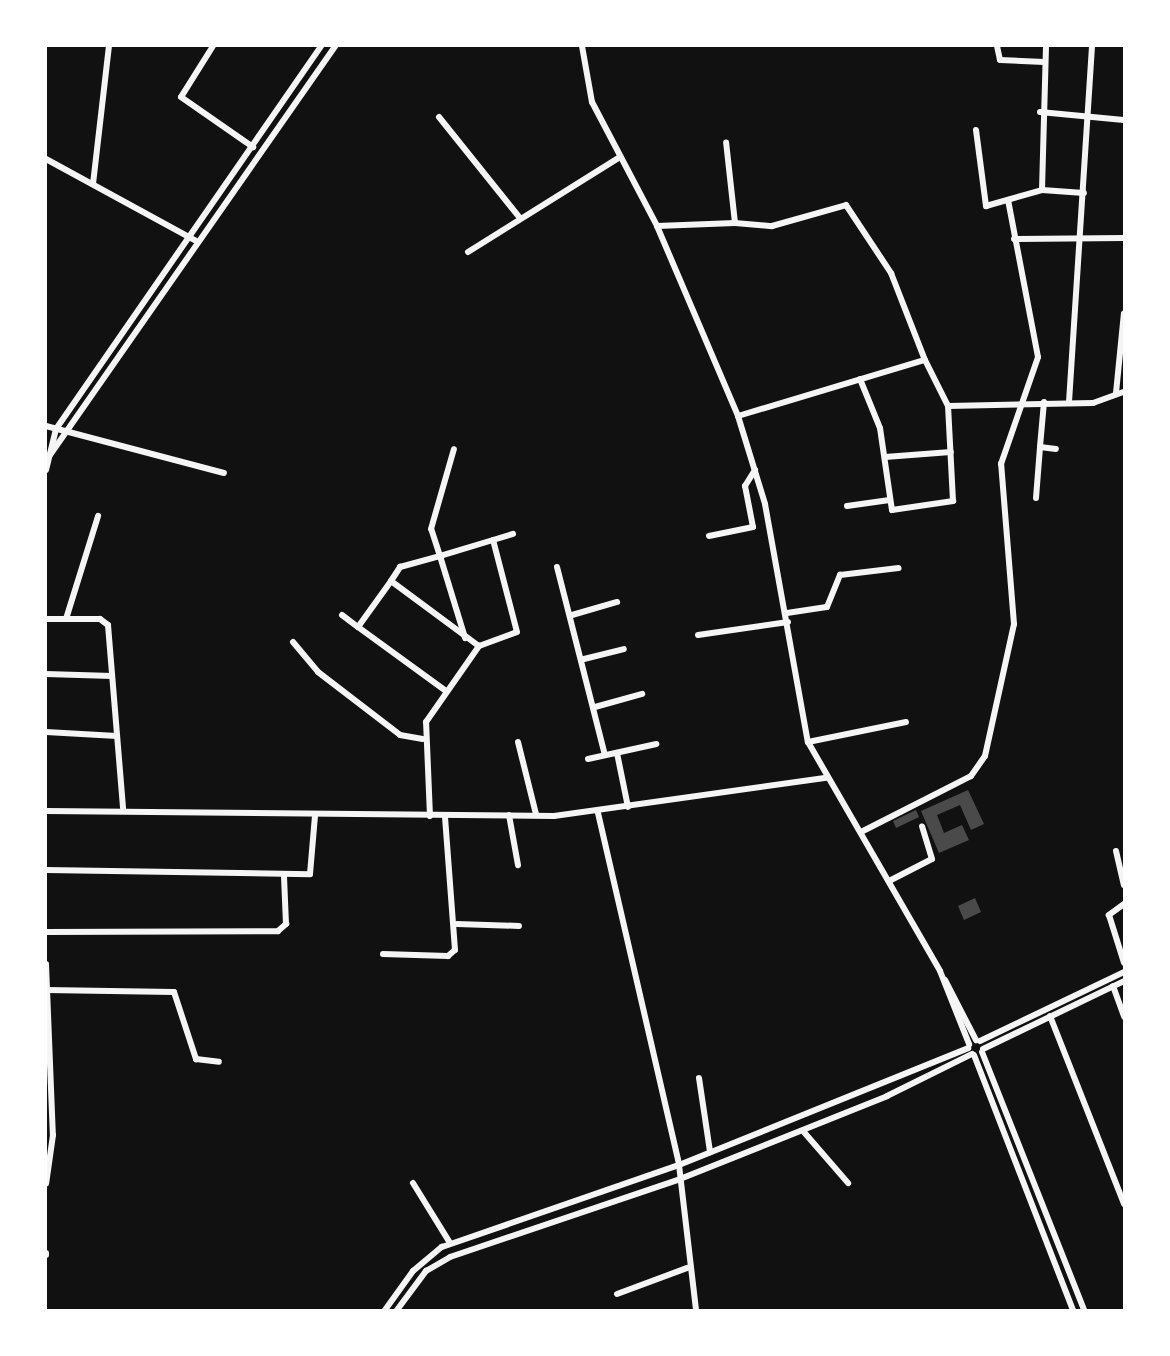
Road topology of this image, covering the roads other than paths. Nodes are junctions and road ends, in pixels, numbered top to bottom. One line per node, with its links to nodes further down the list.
1 (109, 46): 19 (street)
2 (213, 46): 16 (street)
3 (321, 46): 16 (street)
4 (335, 46): 30 (street)
5 (582, 46): 17 (street)
6 (997, 46): 9 (street)
7 (1046, 46): 9 (street)
8 (1092, 46): 11 (street)
9 (1044, 62): 10 (street)
10 (1040, 112): 11 (street); 20 (street)
11 (1087, 114): 13 (street); 21 (street)
12 (439, 117): 23 (street)
13 (1125, 120)
14 (976, 130): 22 (street)
15 (726, 142): 24 (street)
16 (253, 147): 29 (street)
17 (620, 157): 23 (street); 25 (street)
18 (46, 159): 19 (street)
19 (93, 184): 29 (street)
20 (1042, 190): 21 (street); 22 (street)
21 (1084, 193): 26 (street)
22 (1008, 200): 28 (street)
23 (520, 218): 31 (street)
24 (735, 223): 25 (street); 35 (street)
25 (657, 226): 43 (street)
26 (1080, 238): 27 (street); 28 (street); 41 (street)
27 (1125, 238)
28 (1014, 239): 39 (street)
29 (187, 240): 30 (street); 33 (street)
30 (198, 242): 34 (street)
31 (468, 252)
32 (1125, 313): 38 (street)
33 (134, 316): 34 (street); 45 (street)
34 (144, 321): 46 (street)
35 (925, 360): 36 (street); 42 (street)
36 (860, 379): 43 (street); 54 (street)
37 (1125, 392): 38 (street)
38 (1116, 393): 41 (street)
39 (1028, 400): 40 (street); 42 (street); 108 (street)
40 (1044, 402): 41 (street); 49 (street)
41 (1069, 402)
42 (948, 406): 52 (street)
43 (738, 416): 56 (street)
44 (46, 426): 45 (street)
45 (56, 429): 46 (street); 47 (street)
46 (65, 436): 48 (street); 57 (street)
47 (48, 441): 48 (street); 53 (street)
48 (59, 443): 53 (street)
49 (1040, 447): 51 (street); 58 (street)
50 (454, 449): 65 (street)
51 (1056, 449)
52 (951, 452): 54 (street); 59 (street)
53 (50, 455): 55 (street)
54 (885, 457): 59 (street)
55 (46, 470)
56 (755, 470): 63 (street); 70 (street)
57 (224, 473)
58 (1036, 498)
59 (890, 500): 60 (street)
60 (847, 506)
61 (98, 516): 74 (street)
62 (513, 534): 64 (street)
63 (709, 536)
64 (494, 540): 65 (street); 80 (street)
65 (440, 555): 68 (street); 78 (street)
66 (557, 567): 72 (street)
67 (899, 568): 70 (street)
68 (391, 581): 76 (street); 78 (street)
69 (617, 602): 72 (street)
70 (787, 613): 75 (street)
71 (342, 615): 76 (street)
72 (572, 615): 82 (street)
73 (46, 619): 74 (street)
74 (66, 619): 84 (street)
75 (788, 622): 77 (street); 93 (street)
76 (358, 627): 85 (street)
77 (698, 635)
78 (465, 638): 80 (street)
79 (293, 642): 91 (street)
80 (479, 646): 85 (street)
81 (624, 649): 82 (street)
82 (584, 659): 87 (street)
83 (46, 674): 84 (street)
84 (112, 676): 90 (street)
85 (446, 691): 91 (street)
86 (642, 694): 87 (street)
87 (595, 707): 96 (street)
88 (906, 722): 93 (street)
89 (46, 732): 90 (street)
90 (117, 736): 100 (street)
91 (423, 739): 106 (street)
92 (518, 742): 103 (street)
93 (808, 742): 98 (street)
94 (656, 744): 95 (street)
95 (617, 752): 96 (street); 99 (street)
96 (606, 755): 97 (street)
97 (588, 759)
98 (825, 778): 99 (street); 108 (street)
99 (628, 807): 102 (street)
100 (123, 809): 101 (street); 105 (street)
101 (46, 811)
102 (598, 813): 103 (street); 134 (street)
103 (536, 814): 104 (street)
104 (509, 815): 106 (street); 110 (street)
105 (315, 816): 106 (street); 112 (street)
106 (437, 816): 116 (street)
107 (922, 827): 113 (street)
108 (863, 831): 113 (street)
109 (1116, 851): 114 (street)
110 (518, 865)
111 (46, 870): 112 (street)
112 (284, 876): 118 (street)
113 (891, 880): 128 (street)
114 (1125, 885)
115 (1125, 904): 121 (street)
116 (457, 924): 117 (street); 119 (street)
117 (519, 926)
118 (46, 932)
119 (383, 954)
120 (46, 964): 125 (street)
121 (1125, 964)
122 (1125, 972): 128 (street)
123 (1125, 981): 124 (street)
124 (1112, 986): 126 (street); 127 (street)
125 (47, 990): 130 (street); 138 (street)
126 (1050, 1016): 129 (street); 139 (street)
127 (1125, 1017)
128 (973, 1047): 129 (street); 132 (street); 133 (street); 141 (street)
129 (983, 1051): 140 (street)
130 (219, 1062)
131 (699, 1079): 133 (street)
132 (803, 1131): 135 (street); 137 (street)
133 (710, 1152): 134 (street)
134 (679, 1165): 135 (street); 142 (street)
135 (680, 1179): 143 (street); 146 (street)
136 (413, 1183): 142 (street)
137 (848, 1183)
138 (46, 1184)
139 (1125, 1204)
140 (1045, 1211): 141 (street); 149 (street)
141 (1036, 1215): 148 (street)
142 (450, 1244): 145 (street)
143 (687, 1268): 144 (street); 147 (street)
144 (617, 1294)
145 (385, 1311)
146 (397, 1311)
147 (696, 1311)
148 (1073, 1311)
149 (1084, 1311)

